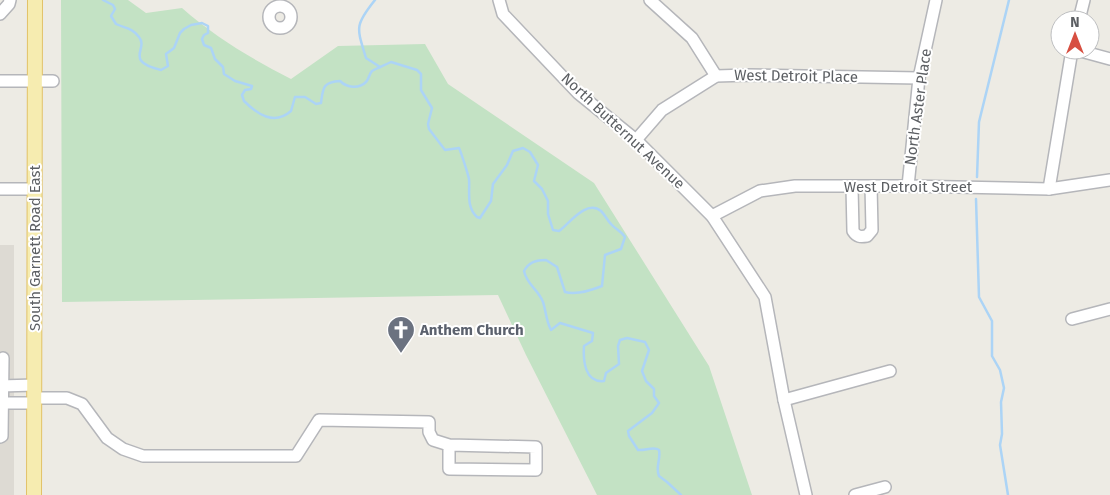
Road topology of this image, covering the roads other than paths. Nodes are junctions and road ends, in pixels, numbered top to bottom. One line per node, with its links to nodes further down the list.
1 (10, 0): 6 (street)
2 (35, 0): 11 (main road, South Garnett Road East)
3 (499, 0): 13 (street, North Butternut Avenue)
4 (650, 0): 8 (street)
5 (936, 0): 9 (street, North Aster Place)
6 (0, 14)
7 (1070, 60): 20 (street)
8 (716, 76): 9 (street, West Detroit Place); 13 (street, West Detroit Place)
9 (919, 78): 16 (street, North Aster Place)
10 (0, 81): 11 (street)
11 (35, 81): 12 (street); 19 (main road, South Garnett Road East)
12 (53, 81)
13 (636, 140): 21 (street, North Butternut Avenue)
14 (1110, 180): 20 (street, West Detroit Street)
15 (871, 186): 16 (street, West Detroit Street); 17 (street, West Detroit Street); 17 (street)
16 (908, 186): 20 (street, West Detroit Street)
17 (852, 187): 21 (street, West Detroit Street)
18 (0, 189): 19 (street)
19 (35, 189): 27 (main road, South Garnett Road East)
20 (1049, 189)
21 (712, 216): 28 (street, North Butternut Avenue)
22 (1110, 309): 23 (street)
23 (1072, 319)
24 (3, 358): 26 (street)
25 (890, 372): 28 (street)
26 (1, 386): 27 (street); 29 (street)
27 (35, 395): 29 (street); 31 (street); 33 (main road, South Garnett Road East)
28 (784, 400): 34 (street, North Butternut Avenue)
29 (1, 403): 30 (street)
30 (0, 437)
31 (449, 445): 31 (street)
32 (885, 487): 35 (street)
33 (34, 495)
34 (806, 495)
35 (855, 495)

